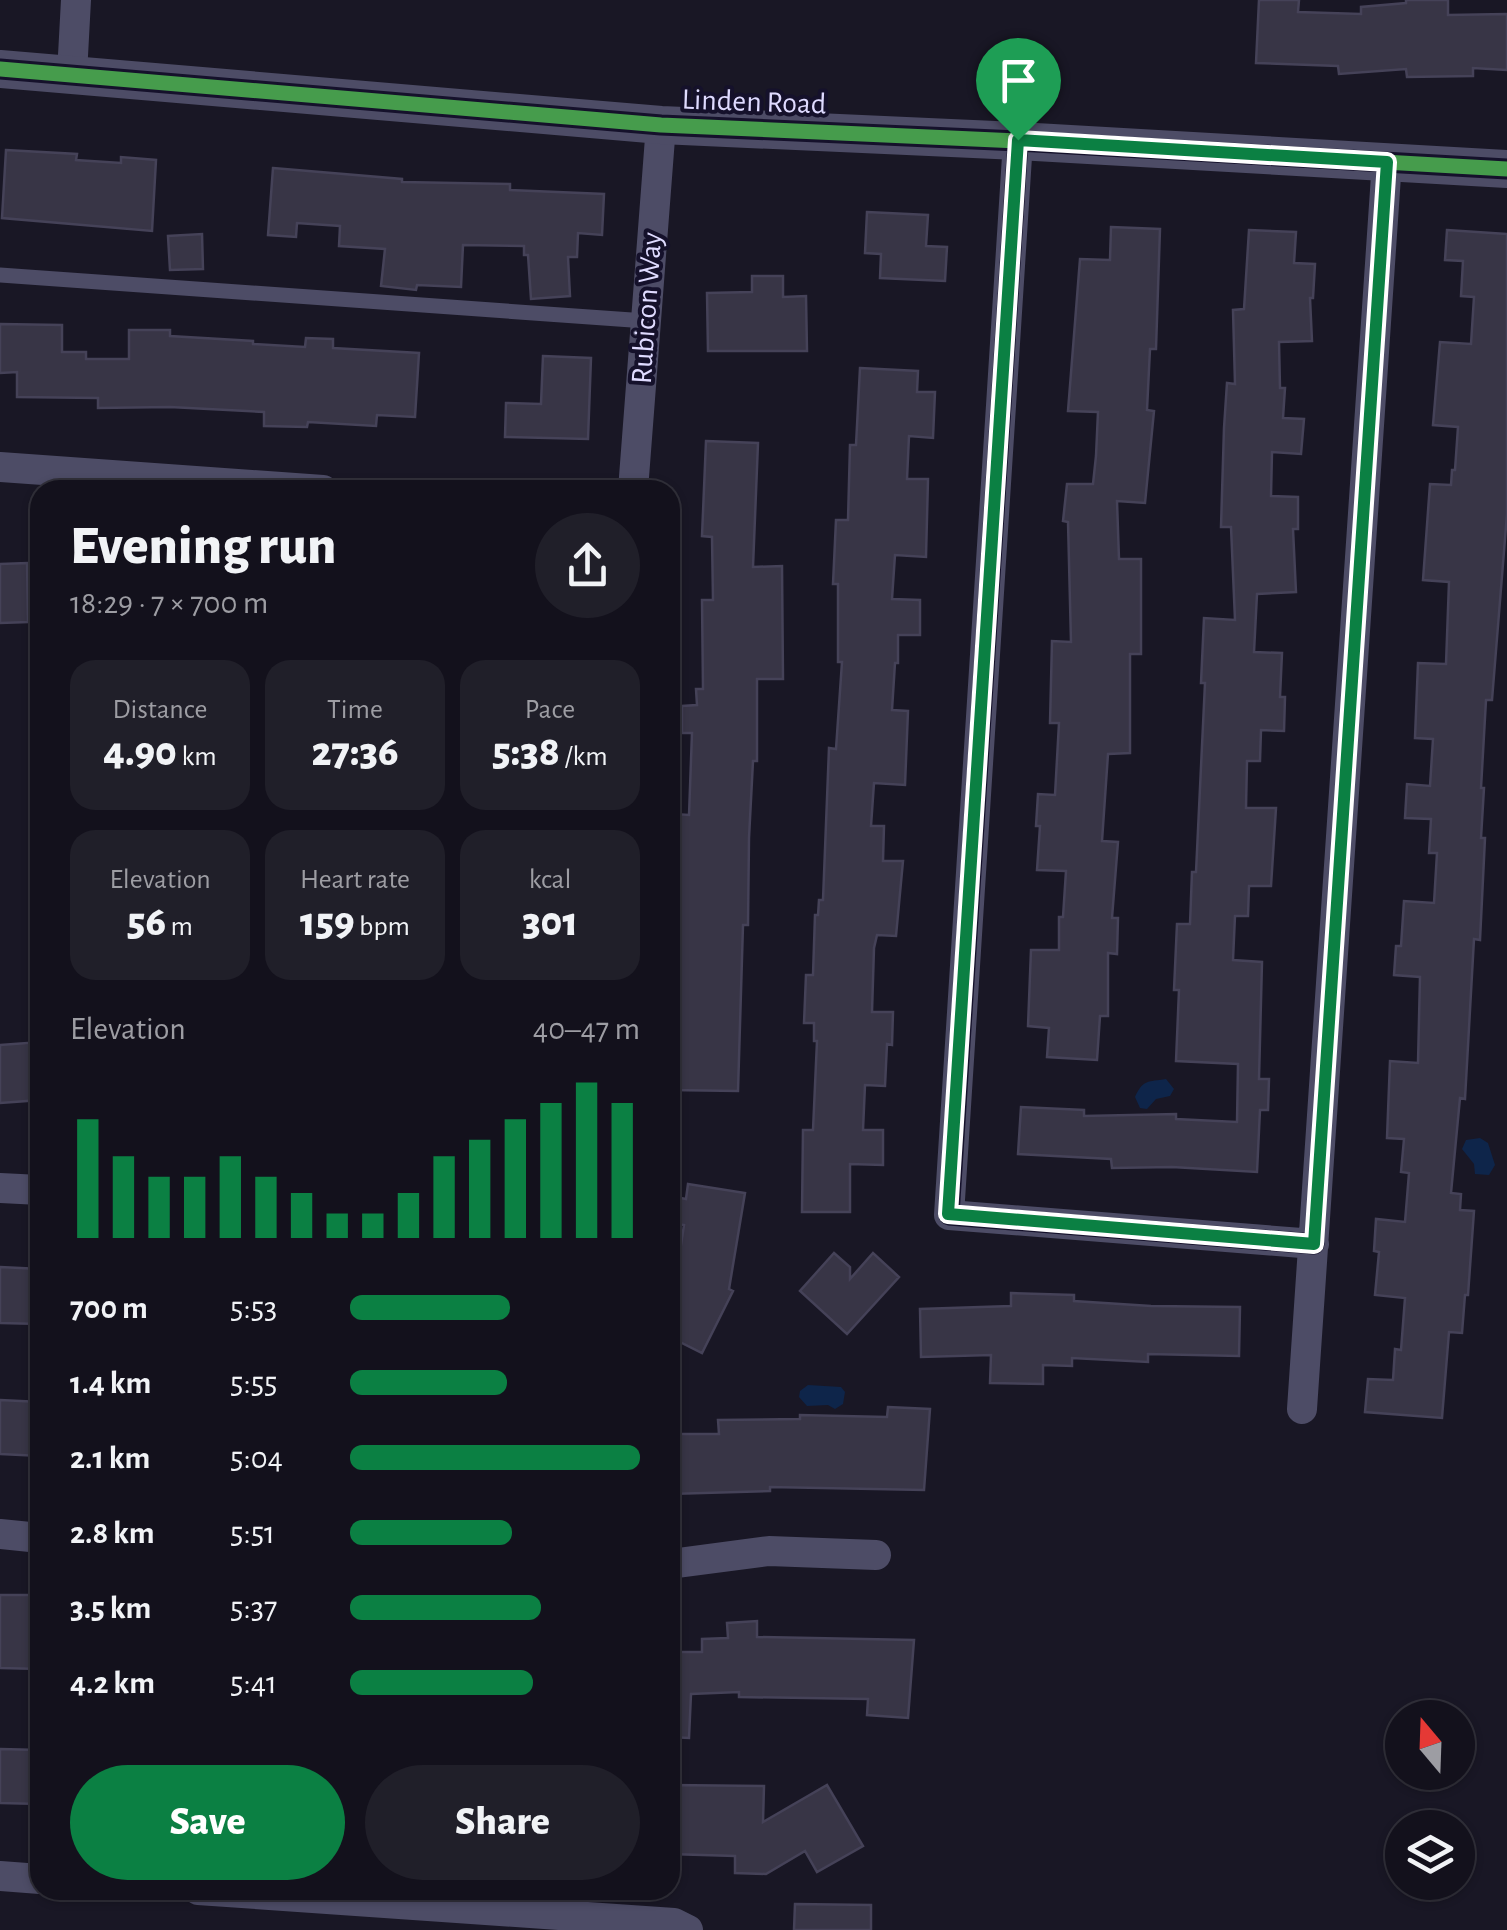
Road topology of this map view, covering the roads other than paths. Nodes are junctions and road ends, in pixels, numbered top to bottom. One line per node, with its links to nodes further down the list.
1 (76, 0): 3 (street)
2 (0, 69): 3 (street, Linden Road)
3 (72, 74): 4 (street, Linden Road)
4 (661, 125): 5 (street, Linden Road); 9 (street, Rubicon Way)
5 (1018, 140): 6 (street, Linden Road); 15 (street)
6 (1387, 162): 7 (street, Linden Road); 15 (street)
7 (1507, 169)
8 (0, 275): 9 (lane)
9 (646, 322): 12 (street, Rubicon Way)
10 (0, 467): 11 (street)
11 (155, 480)
12 (634, 480)
13 (0, 1188): 14 (street)
14 (30, 1190)
15 (1314, 1244): 16 (street)
16 (1302, 1409)
17 (0, 1534): 18 (street)
18 (30, 1537)
19 (876, 1556): 20 (street)
20 (680, 1563)
21 (0, 1876): 22 (street)
22 (30, 1878)
23 (342, 1900): 24 (street)
24 (688, 1930)

